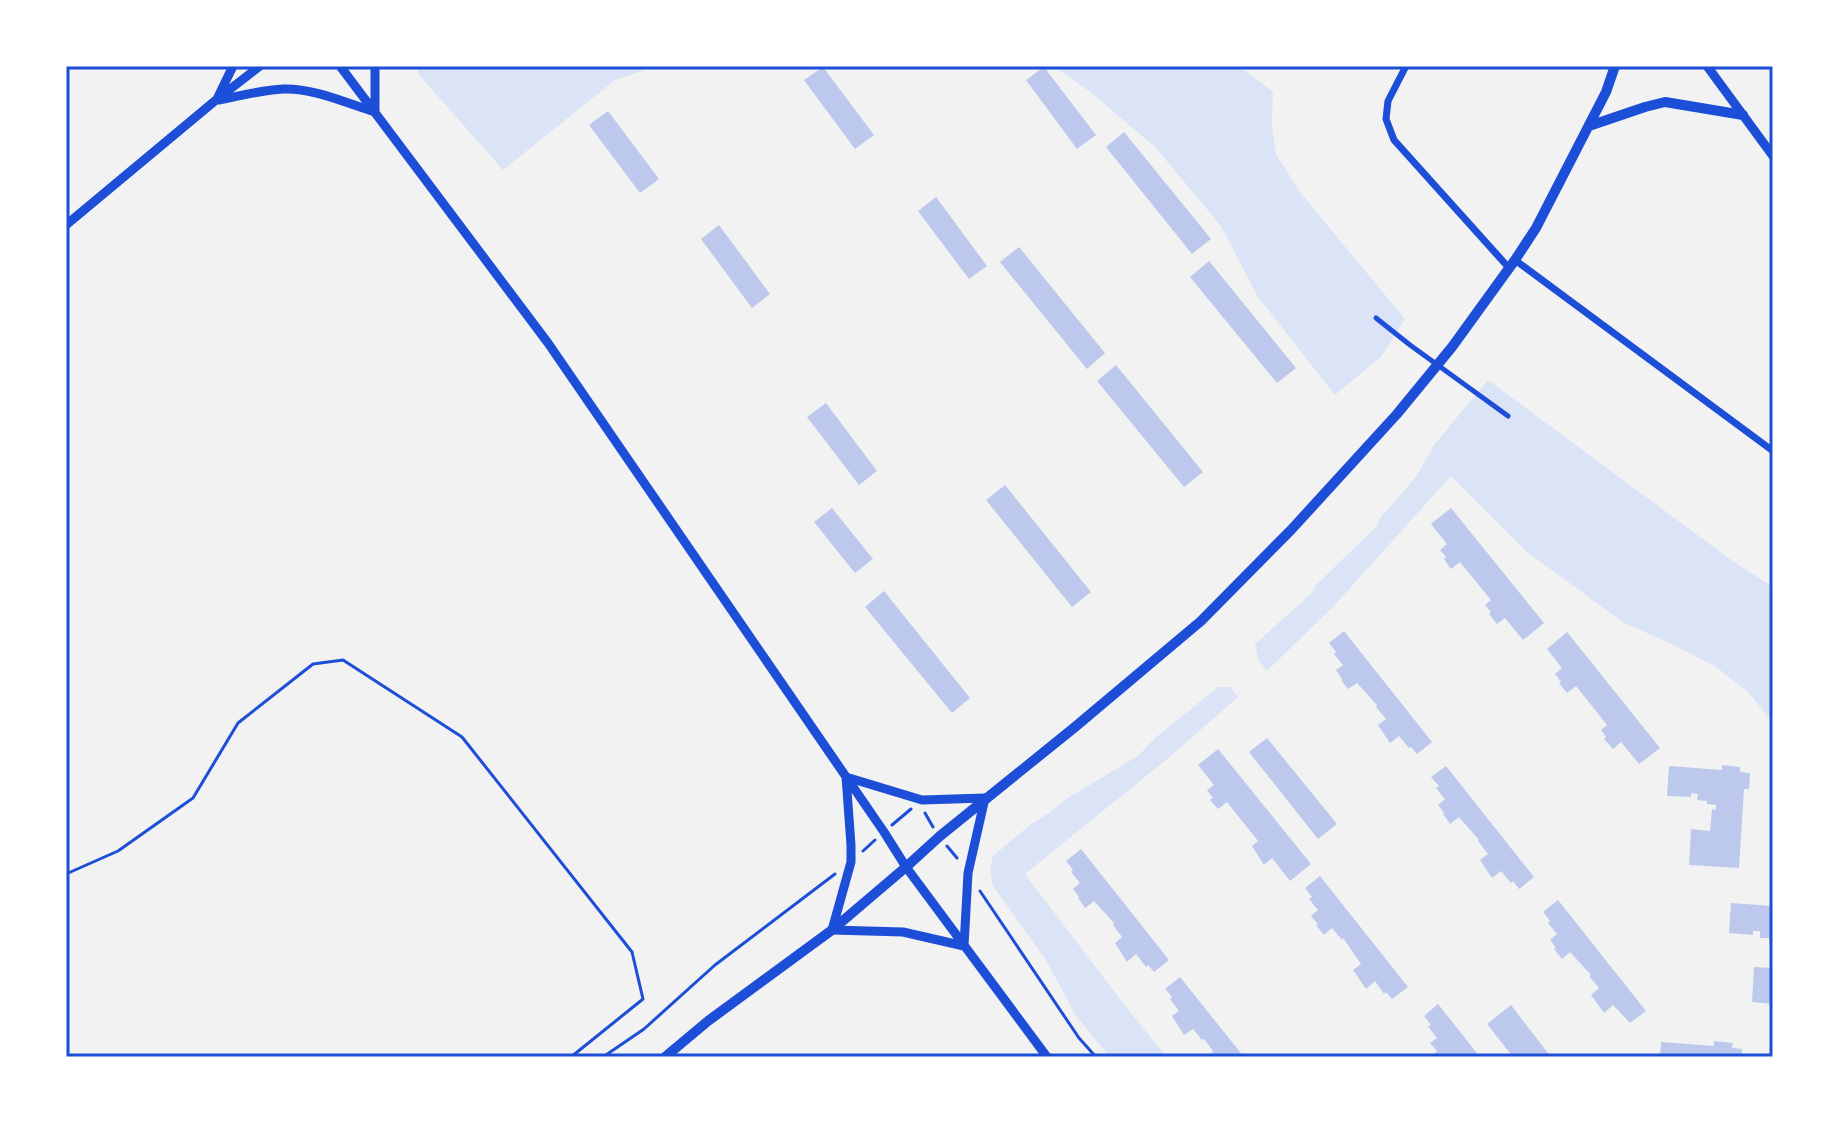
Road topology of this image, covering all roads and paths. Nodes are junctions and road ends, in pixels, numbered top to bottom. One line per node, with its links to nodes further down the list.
1 (233, 66): 8 (street)
2 (260, 66): 8 (street)
3 (340, 66): 9 (street)
4 (375, 66): 9 (street)
5 (1406, 66): 14 (street)
6 (1615, 66): 11 (main road)
7 (1707, 66): 10 (street)
8 (216, 100): 9 (street); 13 (street)
9 (375, 112): 18 (street)
10 (1743, 115): 11 (main road); 12 (street)
11 (1589, 126): 14 (main road)
12 (1773, 156)
13 (66, 225)
14 (1512, 264): 17 (street); 19 (main road)
15 (1376, 318): 16 (street)
16 (1508, 416)
17 (1773, 451)
18 (846, 777): 19 (street); 20 (street); 21 (street)
19 (985, 798): 21 (main road); 25 (street)
20 (851, 862): 24 (street); 27 (path)
21 (906, 867): 24 (main road); 25 (street)
22 (66, 874): 26 (lane)
23 (984, 897): 30 (path)
24 (832, 930): 25 (street); 28 (main road)
25 (964, 946): 29 (street)
26 (571, 1057)
27 (603, 1057)
28 (665, 1057)
29 (1047, 1057)
30 (1096, 1057)

